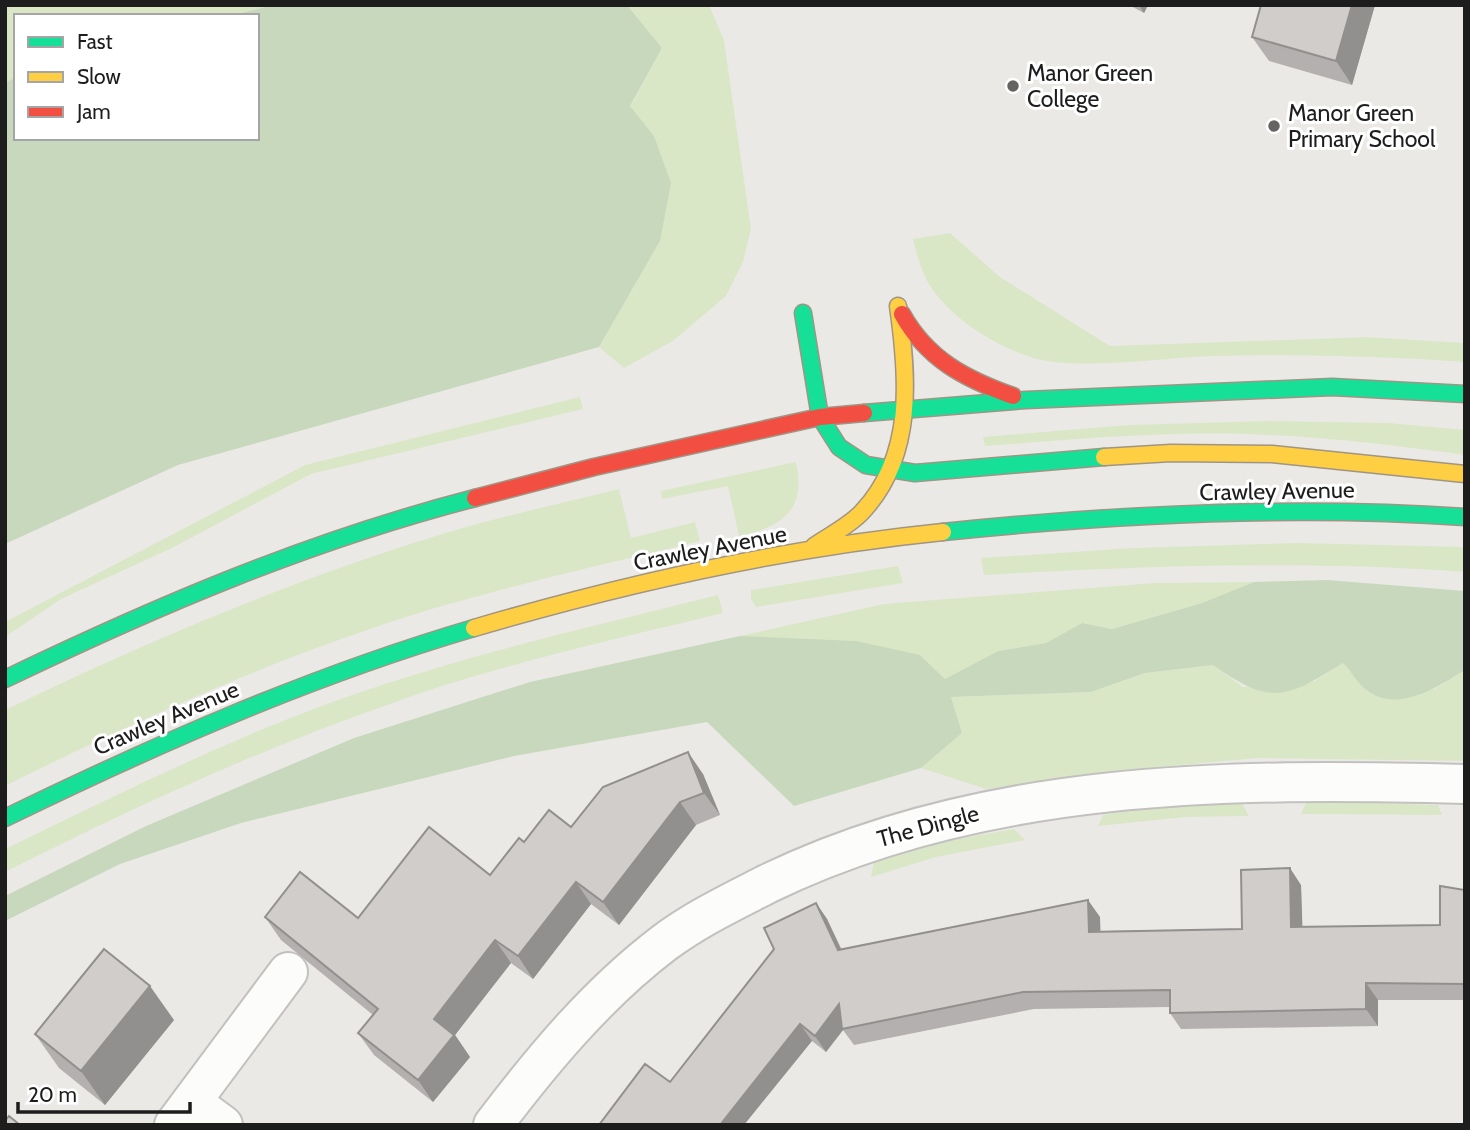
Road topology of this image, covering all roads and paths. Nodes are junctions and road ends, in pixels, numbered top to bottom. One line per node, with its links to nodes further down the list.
1 (803, 313): 5 (main road)
2 (1465, 394): 3 (main road)
3 (1026, 400): 4 (main road); 4 (main road)
4 (904, 408): 5 (main road); 6 (main road)
5 (820, 417): 6 (main road); 10 (main road)
6 (892, 470): 7 (main road); 9 (main road)
7 (1465, 474)
8 (1465, 517): 9 (main road, Crawley Avenue)
9 (804, 553): 12 (main road, Crawley Avenue)
10 (5, 679)
11 (1465, 784): 16 (street, The Dingle)
12 (5, 818)
13 (288, 972): 14 (street)
14 (183, 1113): 15 (street)
15 (223, 1125)
16 (493, 1125)

